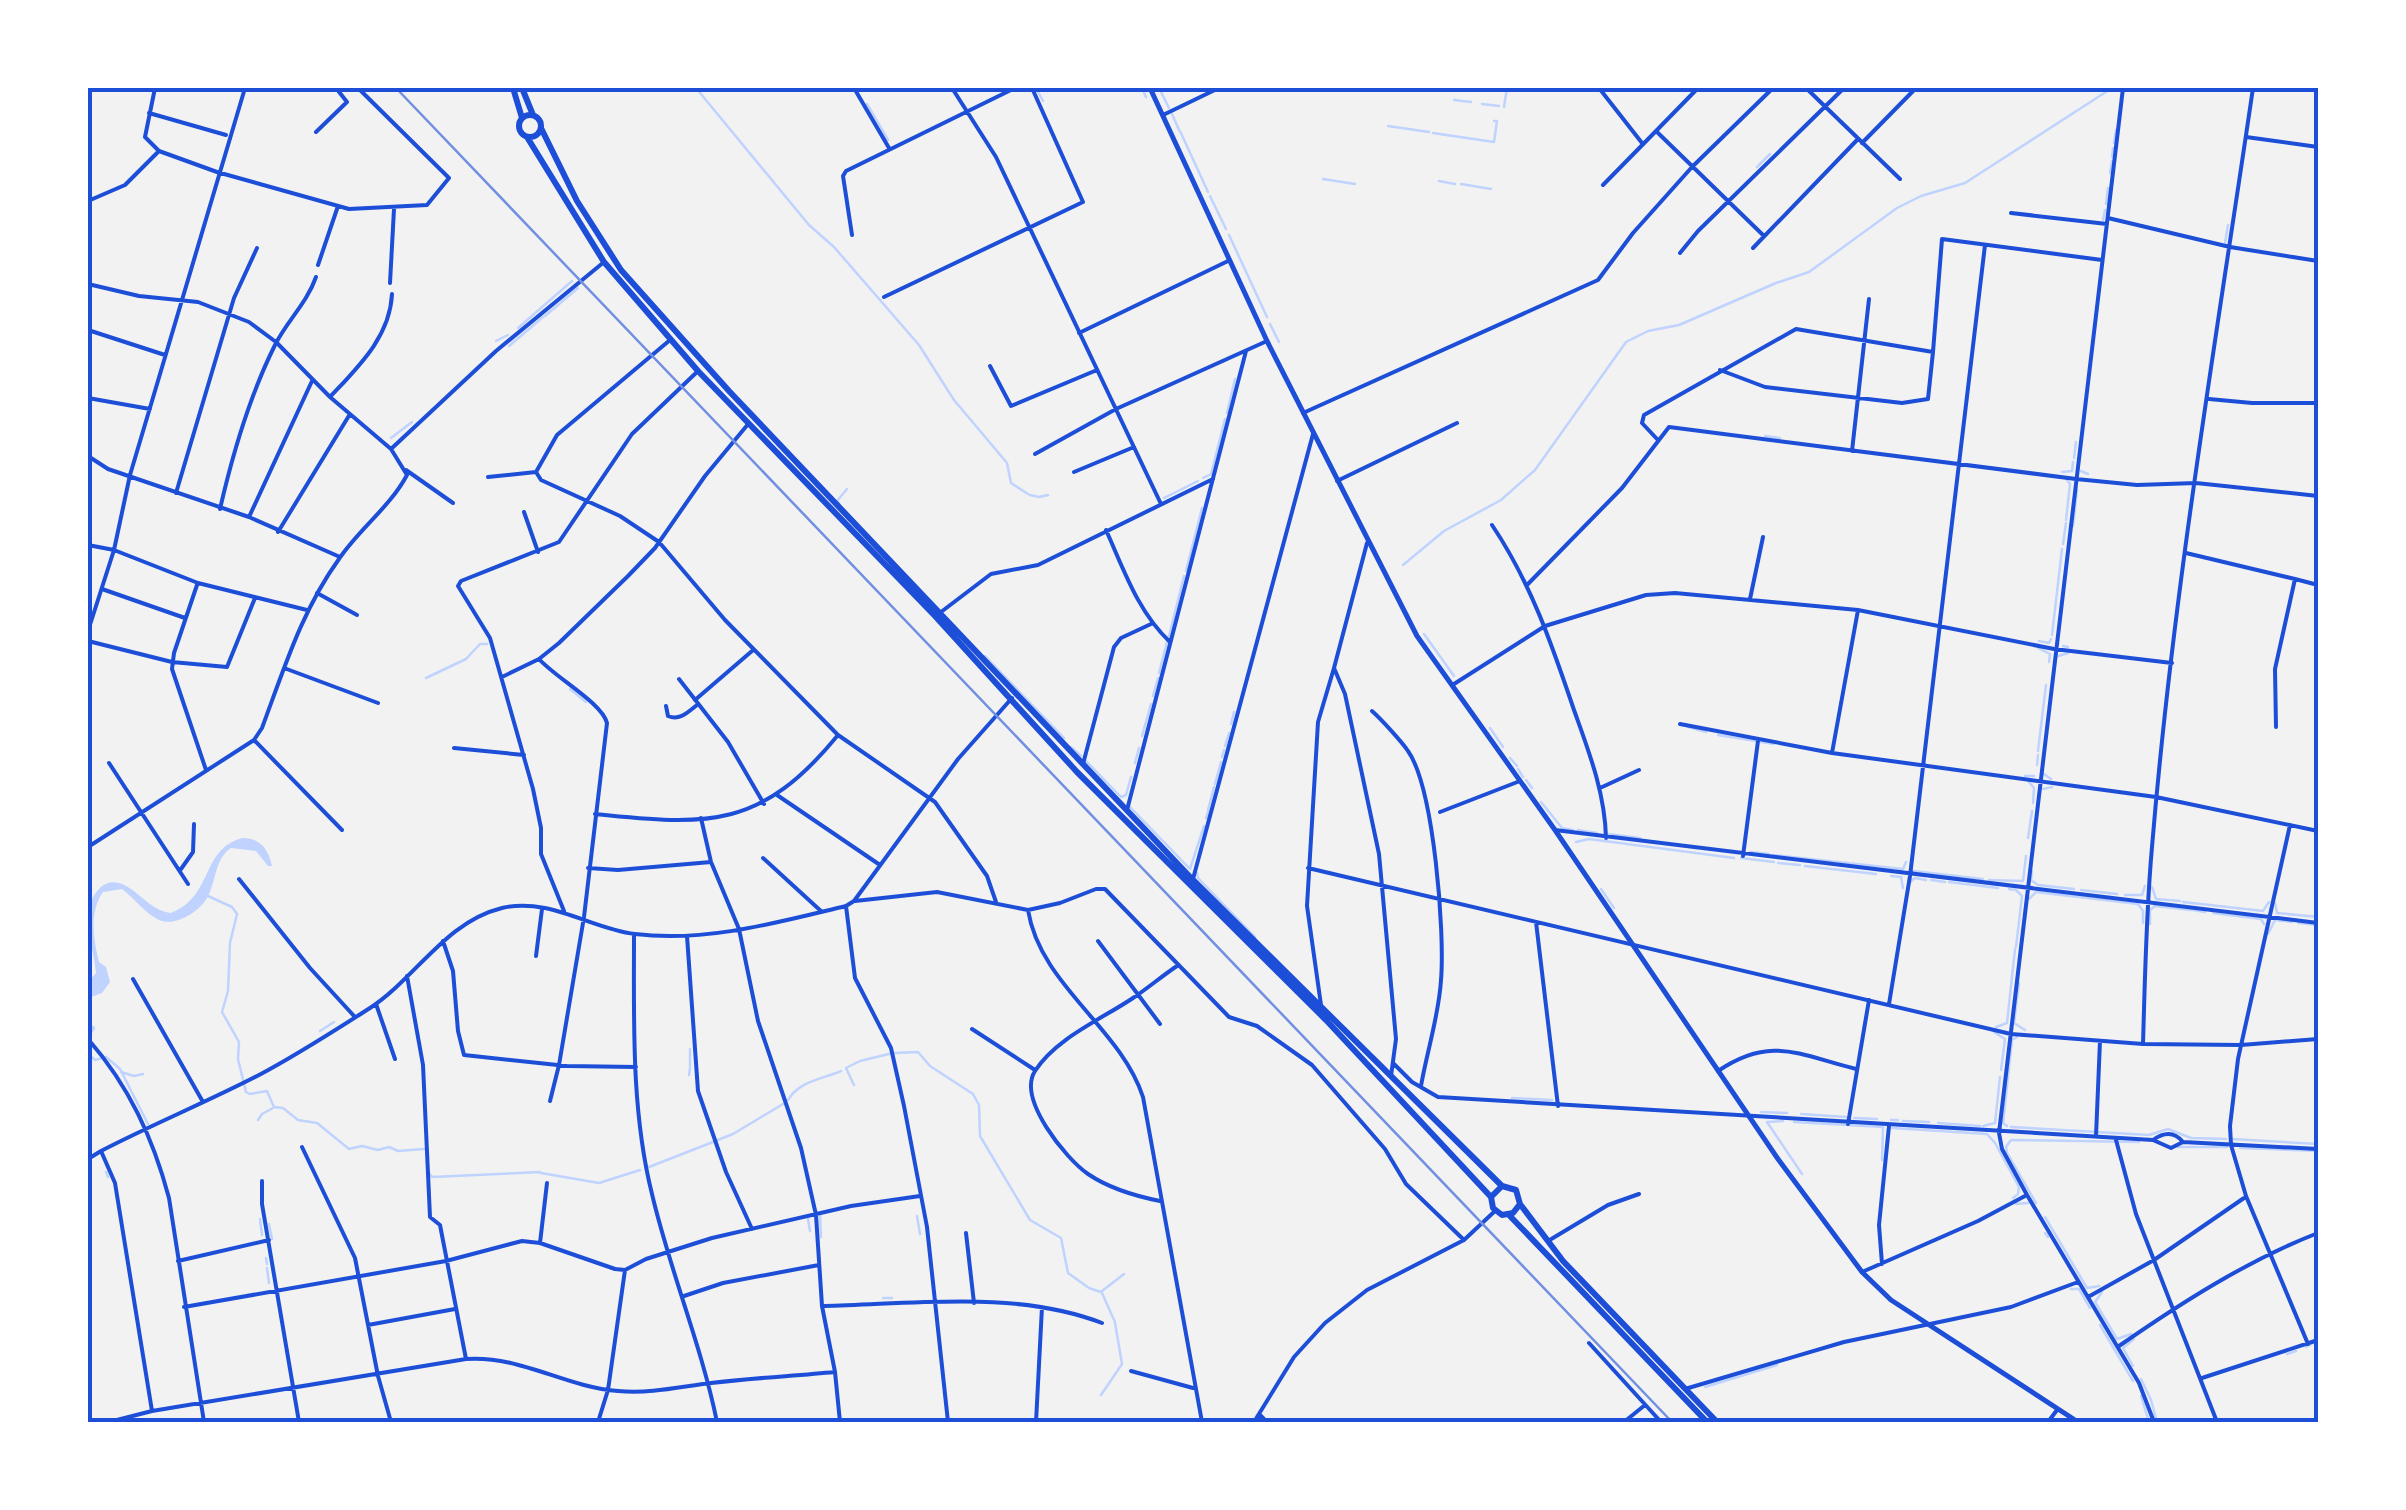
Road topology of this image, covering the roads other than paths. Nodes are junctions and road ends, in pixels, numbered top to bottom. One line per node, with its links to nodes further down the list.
1 (155, 88): 22 (street)
2 (244, 88): 30 (street)
3 (336, 88): 29 (street)
4 (358, 88): 45 (street)
5 (513, 88): 26 (highway)
6 (522, 88): 25 (highway)
7 (854, 88): 36 (street)
8 (952, 88): 23 (street)
9 (1016, 88): 23 (street)
10 (1032, 88): 48 (street)
11 (1150, 88): 24 (main road)
12 (1219, 88): 24 (street)
13 (1599, 88): 34 (street)
14 (1698, 88): 28 (street)
15 (1774, 88): 38 (street)
16 (1806, 88): 21 (street)
17 (1844, 88): 21 (street)
18 (1916, 88): 33 (street)
19 (2124, 88): 47 (street)
20 (2253, 88): 32 (street)
21 (1825, 106): 33 (street); 43 (street)
22 (149, 113): 30 (street); 37 (street)
23 (965, 113): 36 (street); 48 (street)
24 (1163, 114): 56 (main road)
25 (533, 115): 26 (highway); 27 (highway)
26 (522, 118): 31 (highway)
27 (541, 128): 31 (highway); 140 (highway)
28 (1656, 131): 34 (street); 38 (street)
29 (316, 132)
30 (228, 135): 39 (street)
31 (527, 137): 59 (highway)
32 (2246, 137): 35 (street); 52 (street)
33 (1860, 141): 40 (street); 50 (street)
34 (1643, 144): 41 (street)
35 (2318, 146)
36 (889, 148): 49 (street)
37 (159, 151): 39 (street); 42 (street)
38 (1692, 166): 43 (street); 91 (street)
39 (217, 172): 44 (street); 67 (street)
40 (1900, 179)
41 (1603, 185)
42 (88, 201)
43 (1729, 201): 50 (street); 55 (street)
44 (338, 206): 45 (street); 60 (street)
45 (394, 208): 62 (street)
46 (2011, 214): 47 (street)
47 (2108, 221): 52 (street); 57 (street)
48 (1030, 227): 65 (street); 70 (street)
49 (852, 235)
50 (1764, 236): 54 (street)
51 (1985, 245): 57 (street); 76 (street); 101 (street)
52 (2230, 247): 58 (street); 86 (street)
53 (256, 248): 68 (street)
54 (1753, 248)
55 (1680, 253)
56 (1229, 260): 70 (street); 73 (main road)
57 (2102, 260): 107 (street)
58 (2318, 261)
59 (604, 262): 72 (highway); 97 (street)
60 (318, 265)
61 (316, 278): 74 (street)
62 (390, 283)
63 (88, 284): 67 (street)
64 (392, 294): 83 (street)
65 (884, 297)
66 (1868, 299): 71 (street)
67 (182, 301): 68 (street); 77 (street)
68 (231, 313): 74 (street); 111 (street)
69 (88, 330): 77 (street)
70 (1079, 333): 80 (street)
71 (1864, 338): 76 (street); 81 (street); 85 (street)
72 (670, 340): 79 (highway); 103 (street)
73 (1266, 341): 75 (street); 91 (main road)
74 (276, 342): 82 (street); 116 (street)
75 (1246, 350): 89 (street); 108 (street)
76 (1934, 352): 85 (street)
77 (166, 355): 88 (street)
78 (990, 366): 80 (street)
79 (698, 370): 93 (highway); 114 (street)
80 (1097, 370): 89 (street)
81 (1720, 370): 85 (street); 95 (street)
82 (312, 378): 83 (street); 118 (street)
83 (330, 396): 90 (street)
84 (88, 398): 88 (street)
85 (1858, 398): 98 (street)
86 (2208, 399): 87 (street); 110 (street)
87 (2318, 403)
88 (150, 408): 105 (street)
89 (1116, 410): 96 (street); 99 (street)
90 (350, 414): 97 (street); 121 (street)
91 (1302, 414): 94 (main road)
92 (1457, 423): 109 (street)
93 (749, 424): 124 (street); 159 (highway)
94 (1313, 434): 109 (main road); 205 (street)
95 (1658, 440): 98 (street); 132 (street)
96 (1134, 447): 104 (street); 115 (street)
97 (391, 449): 102 (street)
98 (1852, 451): 101 (street)
99 (1035, 454)
100 (88, 456): 105 (street)
101 (1960, 464): 107 (street); 145 (street)
102 (406, 470): 113 (street); 129 (street)
103 (536, 472): 106 (street); 114 (street)
104 (1074, 472)
105 (130, 475): 111 (street); 126 (street)
106 (488, 477)
107 (2076, 478): 110 (street); 149 (street)
108 (1213, 479): 115 (street); 148 (street)
109 (1337, 481): 123 (main road)
110 (2196, 484): 112 (street); 128 (street)
111 (176, 493): 116 (street)
112 (2318, 496)
113 (453, 503)
114 (587, 503): 124 (street); 127 (street)
115 (1160, 504): 120 (street)
116 (220, 509): 118 (street)
117 (524, 512): 127 (street)
118 (250, 517): 121 (street)
119 (1492, 526): 132 (street)
120 (1106, 530): 140 (street); 143 (street)
121 (278, 532): 129 (street)
122 (1763, 537): 137 (street)
123 (1368, 541): 155 (street); 158 (main road)
124 (659, 542): 150 (street); 151 (street)
125 (88, 545): 126 (street)
126 (114, 550): 131 (street); 134 (street)
127 (538, 552): 156 (street)
128 (2186, 553): 130 (street); 153 (street)
129 (340, 556): 135 (street)
130 (2295, 580): 133 (street); 165 (street)
131 (198, 583): 136 (street); 142 (street)
132 (1527, 584): 144 (street)
133 (2318, 585)
134 (102, 589): 142 (street); 146 (street)
135 (318, 593): 138 (street); 141 (street)
136 (255, 598): 138 (street); 152 (street)
137 (1750, 599): 139 (street); 144 (street)
138 (307, 610): 154 (street)
139 (1858, 610): 145 (street); 170 (street)
140 (940, 612): 173 (highway)
141 (358, 615)
142 (184, 618): 152 (street)
143 (1151, 624): 148 (street); 173 (street)
144 (1545, 626): 158 (street); 179 (street)
145 (1939, 627): 149 (street); 174 (street)
146 (88, 631)
147 (88, 640): 152 (street)
148 (1170, 643): 184 (street)
149 (2054, 649): 153 (street); 178 (street)
150 (753, 650): 160 (street); 166 (street)
151 (538, 659): 156 (street); 187 (street)
152 (172, 662): 175 (street)
153 (2172, 664): 182 (street)
154 (284, 668): 161 (street); 167 (street)
155 (1334, 668): 201 (street); 207 (street)
156 (502, 677): 171 (street)
157 (680, 679): 160 (street)
158 (1452, 685): 177 (main road)
159 (1012, 698): 181 (street); 281 (highway)
160 (696, 702): 162 (street); 183 (street)
161 (378, 703)
162 (666, 706)
163 (1372, 711): 209 (street)
164 (1680, 724): 168 (street)
165 (2276, 727)
166 (838, 735): 180 (street); 181 (street)
167 (254, 740): 175 (street); 191 (street)
168 (1759, 740): 170 (street); 196 (street)
169 (454, 748): 171 (street)
170 (1832, 753): 174 (street)
171 (524, 755): 216 (street)
172 (109, 764): 185 (street)
173 (1083, 764): 184 (highway)
174 (1923, 765): 178 (street); 203 (street)
175 (206, 770): 185 (street)
176 (1639, 770): 179 (street)
177 (1520, 780): 186 (street); 192 (main road)
178 (2040, 781): 182 (street); 208 (street)
179 (1600, 788): 194 (street)
180 (777, 796): 183 (street); 199 (street)
181 (930, 797): 199 (street); 211 (street)
182 (2156, 797): 190 (street); 212 (street)
183 (764, 804): 188 (street)
184 (1127, 810): 205 (highway)
185 (141, 812): 195 (street); 202 (street)
186 (1440, 812)
187 (595, 814): 188 (street); 200 (street)
188 (701, 818): 198 (street)
189 (194, 824): 202 (street)
190 (2290, 825): 193 (street); 219 (street)
191 (342, 830)
192 (1555, 830): 194 (street); 227 (main road)
193 (2318, 831)
194 (1606, 838): 196 (street)
195 (88, 847)
196 (1743, 856): 203 (street)
197 (763, 858): 217 (street)
198 (711, 862): 200 (street); 222 (street)
199 (880, 865): 210 (street)
200 (588, 868): 218 (street)
201 (1308, 868): 207 (street); 235 (street)
202 (180, 871): 206 (street)
203 (1910, 876): 208 (street); 236 (street)
204 (239, 878): 237 (street)
205 (1193, 880): 235 (highway)
206 (188, 884)
207 (1382, 884): 209 (street); 248 (street)
208 (2027, 890): 212 (street); 241 (street)
209 (1438, 898): 220 (street); 255 (street)
210 (854, 901): 211 (street); 213 (street)
211 (996, 902): 215 (street)
212 (2148, 903): 219 (street); 245 (street)
213 (846, 906): 217 (street); 280 (street)
214 (542, 909): 216 (street); 225 (street); 228 (street)
215 (1028, 910): 229 (street); 238 (street)
216 (564, 912): 218 (street)
217 (822, 912): 222 (street)
218 (584, 917): 223 (street); 249 (street)
219 (2271, 917): 221 (street); 246 (street)
220 (1536, 922): 227 (street); 258 (street)
221 (2318, 923)
222 (739, 929): 224 (street); 286 (street)
223 (634, 934): 224 (street); 250 (street)
224 (687, 936): 288 (street)
225 (442, 940): 230 (street); 249 (street)
226 (1098, 941): 232 (street)
227 (1630, 943): 233 (street); 253 (main road)
228 (536, 956)
229 (1177, 966): 232 (street); 292 (street)
230 (407, 976): 234 (street); 299 (street)
231 (133, 979): 257 (street)
232 (1138, 996): 238 (street); 239 (street)
233 (1869, 999): 236 (street); 251 (street)
234 (376, 1004): 237 (street); 247 (street)
235 (1321, 1004): 254 (highway)
236 (1890, 1004): 241 (street)
237 (355, 1017): 257 (street)
238 (1093, 1023): 252 (street); 283 (street)
239 (1160, 1024)
240 (972, 1029): 252 (street)
241 (2011, 1034): 244 (street); 263 (street)
242 (88, 1039): 262 (street)
243 (2318, 1040): 246 (street)
244 (2100, 1041): 245 (street); 264 (street)
245 (2143, 1044): 246 (street)
246 (2241, 1045): 268 (street)
247 (395, 1059)
248 (1393, 1063): 254 (street); 255 (street)
249 (559, 1064): 250 (street); 256 (street)
250 (636, 1067): 295 (street)
251 (1856, 1069): 253 (street); 260 (street)
252 (1036, 1070): 283 (street)
253 (1718, 1070): 259 (main road)
254 (1391, 1076): 277 (highway)
255 (1421, 1088): 258 (street)
256 (550, 1101)
257 (203, 1102): 262 (street)
258 (1558, 1106): 259 (street)
259 (1751, 1118): 260 (street); 275 (main road)
260 (1848, 1124): 261 (street)
261 (1889, 1126): 263 (street); 300 (street)
262 (146, 1128): 271 (street); 298 (street)
263 (1999, 1133): 264 (street); 279 (street)
264 (2096, 1137): 265 (street)
265 (2116, 1139): 266 (street); 297 (street)
266 (2154, 1140): 267 (street); 267 (street)
267 (2183, 1142): 268 (street)
268 (2231, 1144): 270 (street); 282 (street)
269 (302, 1146): 304 (street)
270 (2318, 1149)
271 (101, 1151): 272 (street); 336 (street)
272 (88, 1159)
273 (1802, 1176): 275 (street)
274 (262, 1181): 291 (street)
275 (1795, 1182): 303 (main road)
276 (548, 1183): 294 (street)
277 (1502, 1186): 281 (highway); 284 (highway)
278 (1639, 1194): 293 (street)
279 (2027, 1195): 300 (street); 305 (street)
280 (920, 1196): 286 (street); 310 (street)
281 (1491, 1196): 285 (highway)
282 (2246, 1196): 296 (street); 297 (street)
283 (1160, 1202): 329 (street)
284 (1520, 1204): 287 (highway); 293 (highway)
285 (1495, 1211): 287 (highway); 292 (street)
286 (816, 1215): 288 (street); 301 (street)
287 (1510, 1215): 352 (highway)
288 (752, 1229): 295 (street)
289 (966, 1233): 309 (street)
290 (2318, 1233): 296 (street)
291 (269, 1240): 298 (street); 306 (street)
292 (1464, 1240): 337 (street)
293 (1548, 1241): 332 (highway)
294 (540, 1243): 299 (street); 302 (street)
295 (668, 1252): 302 (street); 307 (street)
296 (2270, 1255): 314 (street); 321 (street)
297 (2154, 1260): 308 (street); 314 (street)
298 (178, 1261): 313 (street)
299 (446, 1261): 304 (street); 315 (street)
300 (1882, 1264): 303 (street)
301 (820, 1265): 307 (street); 311 (street)
302 (625, 1270): 331 (street)
303 (1862, 1272): 317 (main road)
304 (359, 1276): 306 (street); 318 (street)
305 (2078, 1282): 308 (street); 317 (street)
306 (278, 1290): 313 (street); 330 (street)
307 (684, 1296): 328 (street)
308 (2088, 1297): 322 (street)
309 (974, 1303): 310 (street); 312 (street)
310 (934, 1304): 311 (street); 345 (street)
311 (822, 1306): 325 (street)
312 (1042, 1306): 316 (street); 346 (street)
313 (184, 1307): 334 (street)
314 (2174, 1308): 322 (street); 327 (street)
315 (454, 1309): 318 (street); 323 (street)
316 (1102, 1322)
317 (1923, 1323): 332 (street); 335 (main road)
318 (368, 1324): 326 (street)
319 (2318, 1340): 321 (street)
320 (1589, 1343): 333 (street)
321 (2308, 1344): 327 (street)
322 (2117, 1346): 355 (street)
323 (466, 1359): 326 (street); 331 (street)
324 (1132, 1371): 329 (street)
325 (835, 1372): 328 (street); 344 (street)
326 (378, 1376): 330 (street); 341 (street)
327 (2202, 1378): 356 (street)
328 (709, 1383): 331 (street); 343 (street)
329 (1194, 1388): 347 (street)
330 (292, 1390): 334 (street); 340 (street)
331 (608, 1390): 342 (street)
332 (1685, 1390): 352 (highway)
333 (1645, 1405): 350 (street); 351 (street)
334 (201, 1406): 336 (street); 339 (street)
335 (2057, 1409): 353 (street); 354 (main road)
336 (152, 1412): 338 (street)
337 (1260, 1416): 348 (street); 349 (street)
338 (110, 1422)
339 (204, 1422)
340 (299, 1422)
341 (391, 1422)
342 (598, 1422)
343 (717, 1422)
344 (840, 1422)
345 (948, 1422)
346 (1036, 1422)
347 (1202, 1422)
348 (1254, 1422)
349 (1267, 1422)
350 (1624, 1422)
351 (1661, 1422)
352 (1713, 1422)
353 (2048, 1422)
354 (2078, 1422)
355 (2154, 1422)
356 (2217, 1422)

